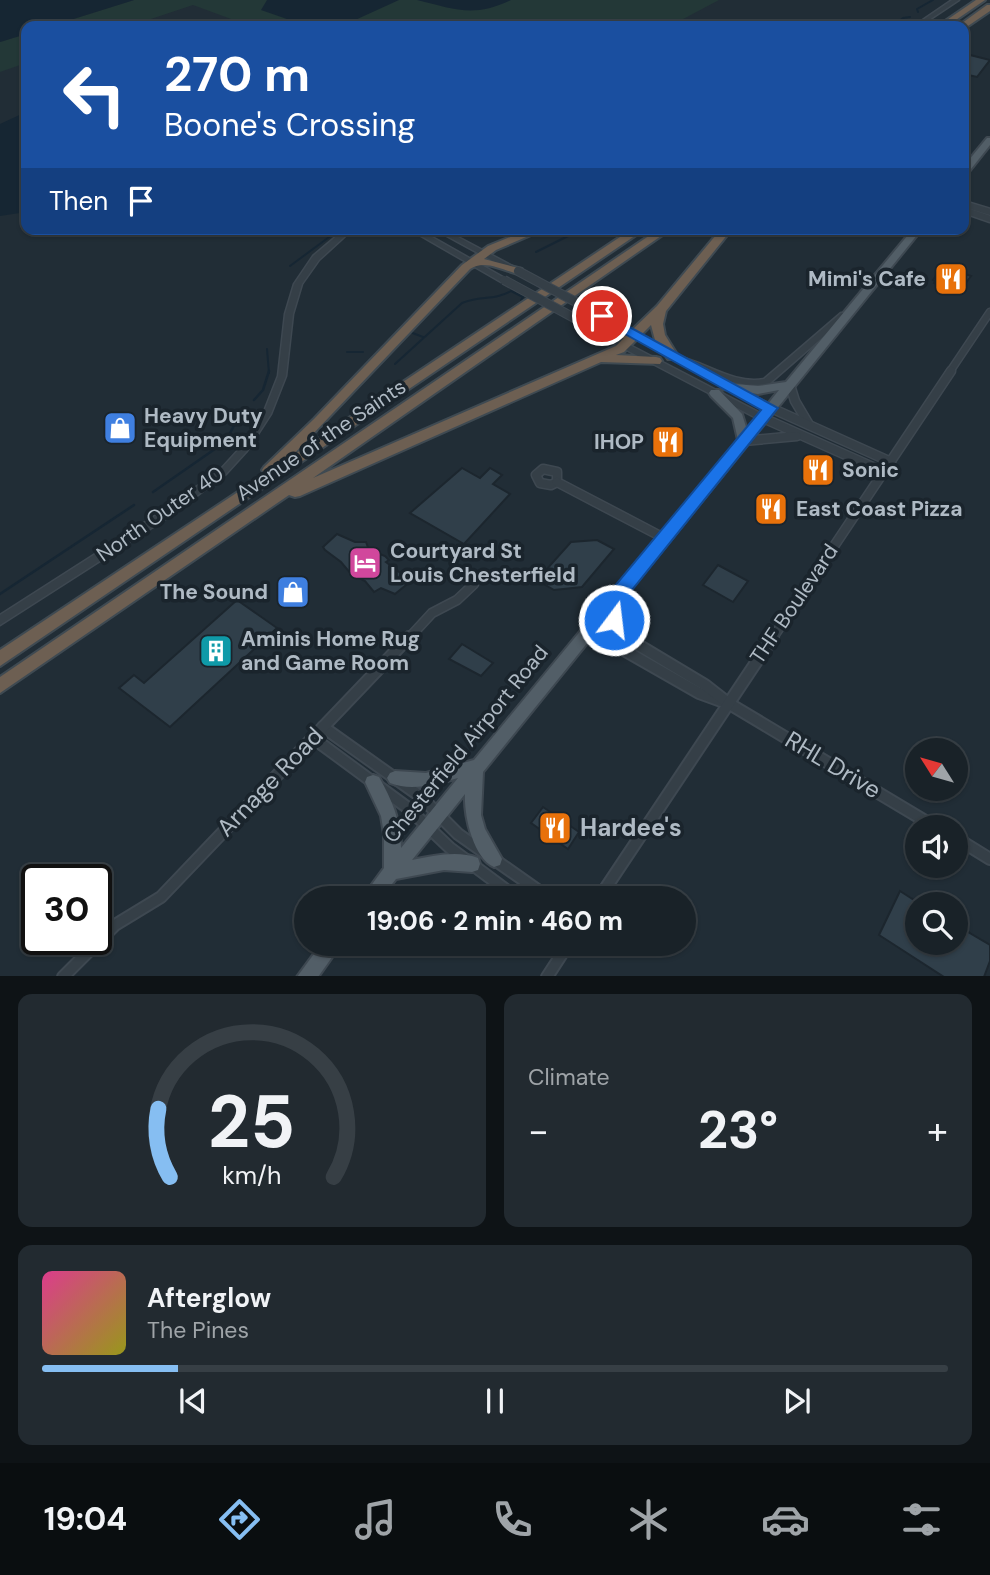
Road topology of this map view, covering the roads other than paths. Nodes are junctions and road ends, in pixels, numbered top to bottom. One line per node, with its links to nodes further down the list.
1 (956, 0): 4 (street)
2 (981, 0): 5 (highway)
3 (990, 7): 6 (highway)
4 (924, 21)
5 (950, 21)
6 (969, 21)
7 (990, 140): 8 (main road)
8 (969, 166)
9 (969, 202): 11 (street)
10 (969, 206): 11 (street)
11 (975, 208): 13 (street)
12 (969, 212): 14 (street)
13 (990, 212)
14 (990, 219)
15 (343, 235): 50 (street, North Outer 40)
16 (423, 235): 24 (street)
17 (448, 235): 23 (street)
18 (527, 235): 23 (highway)
19 (631, 235): 45 (highway, Avenue of the Saints)
20 (657, 235): 46 (highway, Avenue of the Saints)
21 (722, 235): 26 (highway)
22 (913, 235): 27 (main road, Chesterfield Airport Road)
23 (484, 254): 24 (highway); 25 (street)
24 (472, 262): 25 (highway); 29 (street, bridge); 45 (highway)
25 (518, 271): 30 (street, bridge)
26 (660, 309): 30 (highway); 32 (highway)
27 (850, 310): 32 (street); 35 (main road, Chesterfield Airport Road)
28 (990, 312): 42 (street, THF Boulevard)
29 (589, 326): 30 (highway); 31 (street)
30 (636, 334): 31 (highway); 32 (street)
31 (624, 345): 33 (highway); 34 (street)
32 (674, 357): 36 (street)
33 (597, 360): 34 (highway); 46 (highway)
34 (656, 361): 37 (street)
35 (790, 384): 36 (main road); 38 (main road, Chesterfield Airport Road); 39 (street)
36 (727, 386): 38 (street)
37 (715, 393): 38 (street); 41 (main road)
38 (767, 413): 39 (street); 40 (street); 41 (main road, Chesterfield Airport Road)
39 (810, 426): 42 (street)
40 (802, 436): 41 (street); 43 (street)
41 (744, 441): 47 (main road, Chesterfield Airport Road)
42 (891, 462): 43 (street, THF Boulevard)
43 (884, 472): 54 (street, THF Boulevard)
44 (557, 482): 47 (street)
45 (238, 499): 52 (highway, Avenue of the Saints)
46 (265, 504): 53 (highway, Avenue of the Saints)
47 (664, 538): 49 (main road, Chesterfield Airport Road)
48 (474, 584): 55 (street, Arnage Road)
49 (610, 604): 51 (main road, Chesterfield Airport Road); 54 (street, RHL Drive)
50 (0, 621)
51 (589, 630): 54 (street, RHL Drive); 57 (main road, Chesterfield Airport Road)
52 (0, 659)
53 (0, 686)
54 (727, 703): 60 (street, RHL Drive); 70 (street, THF Boulevard)
55 (323, 727): 56 (street, Arnage Road); 58 (street)
56 (313, 738): 59 (street); 73 (street, Arnage Road)
57 (476, 766): 58 (main road); 61 (main road, Chesterfield Airport Road); 63 (main road)
58 (395, 778): 61 (street)
59 (373, 782): 61 (street); 66 (main road)
60 (915, 815)
61 (433, 821): 63 (street); 65 (street); 66 (main road, Chesterfield Airport Road)
62 (968, 845): 64 (street)
63 (494, 859): 69 (street)
64 (990, 859)
65 (472, 864): 66 (main road); 68 (street)
66 (391, 872): 67 (main road, Chesterfield Airport Road)
67 (380, 886)
68 (501, 886)
69 (533, 886)
70 (607, 886)
71 (322, 956): 74 (main road)
72 (560, 956): 75 (street)
73 (63, 976)
74 (306, 976)
75 (547, 976)

